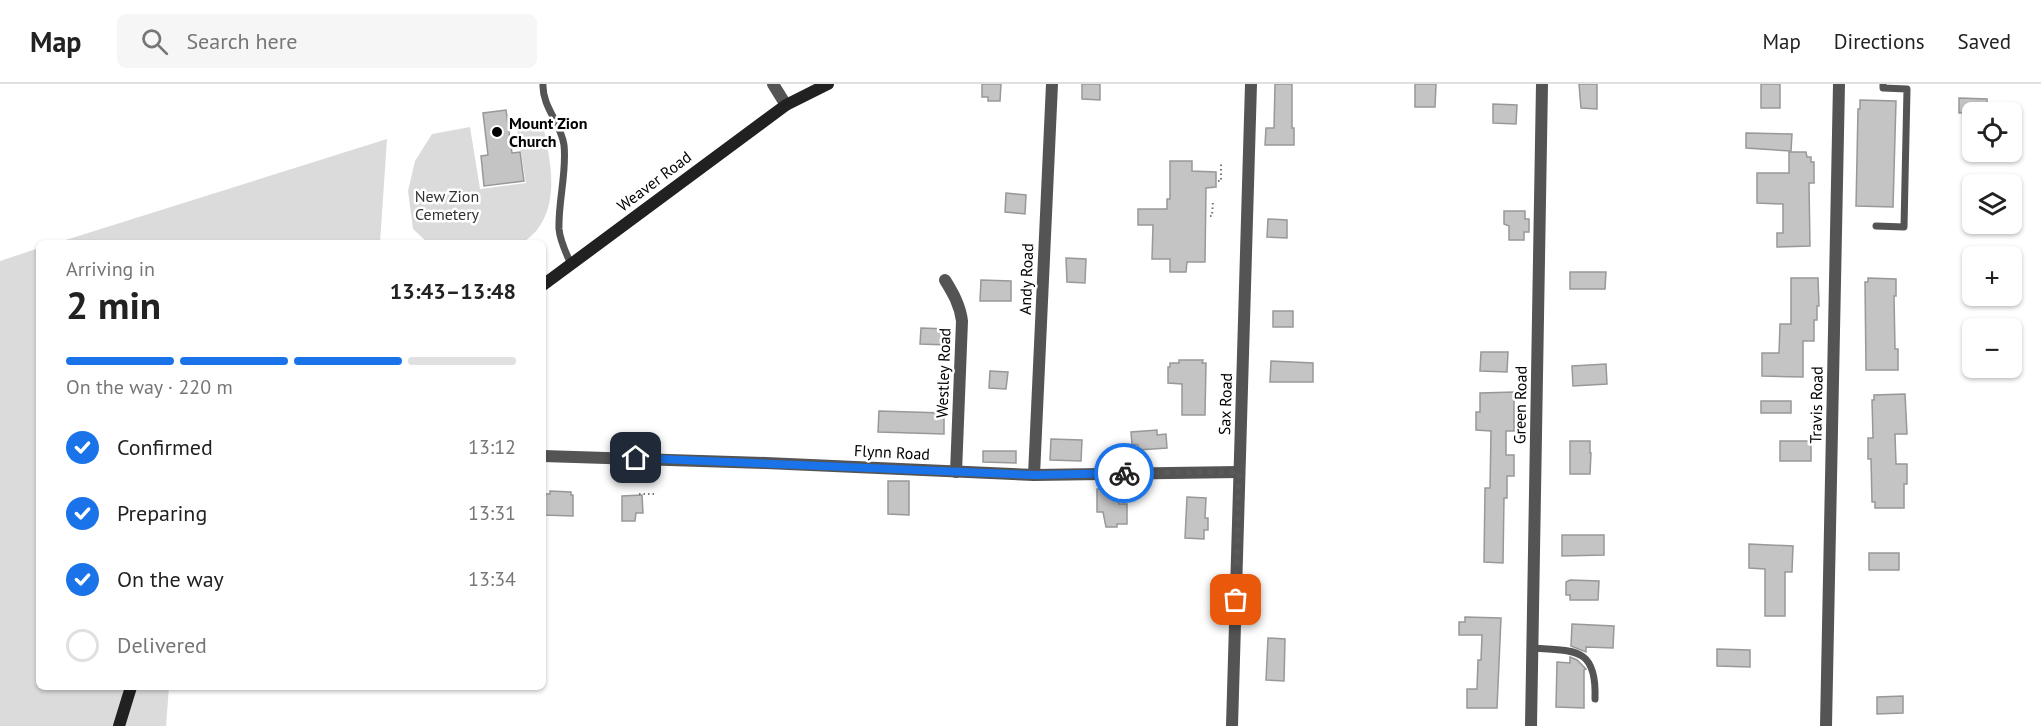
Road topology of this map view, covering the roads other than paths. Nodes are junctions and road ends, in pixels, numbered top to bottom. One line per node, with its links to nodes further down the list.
1 (543, 84): 11 (lane)
2 (773, 84): 9 (street)
3 (828, 84): 9 (main road, Weaver Road)
4 (1052, 84): 17 (street, Andy Road)
5 (1251, 84): 16 (street, Sax Road)
6 (1542, 84): 18 (street, Green Road)
7 (1839, 84): 24 (street, Travis Road)
8 (1883, 84): 10 (lane)
9 (786, 105): 11 (main road, Weaver Road)
10 (1876, 226)
11 (571, 264): 13 (main road, Weaver Road)
12 (945, 280): 15 (street, Westley Road)
13 (546, 283)
14 (546, 456): 15 (street, Flynn Road)
15 (956, 472): 17 (street, Flynn Road)
16 (1239, 472): 17 (street, Flynn Road); 22 (street, Sax Road)
17 (1034, 475)
18 (1531, 648): 20 (lane); 23 (street, Green Road)
19 (130, 690): 21 (main road)
20 (1594, 699)
21 (119, 726)
22 (1232, 726)
23 (1531, 726)
24 (1826, 726)

